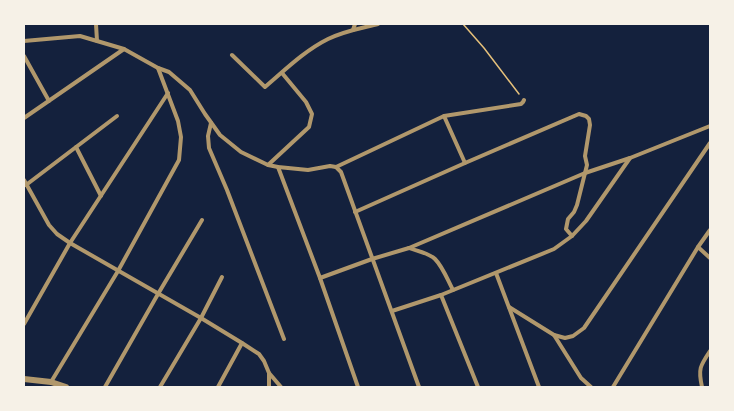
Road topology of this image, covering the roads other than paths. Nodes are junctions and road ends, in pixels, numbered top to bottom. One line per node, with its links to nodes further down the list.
1 (96, 24): 6 (street)
2 (355, 24): 4 (street)
3 (378, 24): 4 (street)
4 (353, 30): 11 (street)
5 (24, 41): 6 (street)
6 (97, 41): 7 (street)
7 (124, 49): 10 (street); 14 (street)
8 (232, 55): 11 (street)
9 (24, 56): 14 (street)
10 (158, 68): 12 (street); 18 (street)
11 (282, 73): 24 (street)
12 (168, 93): 29 (street); 39 (street)
13 (524, 100): 16 (street)
14 (49, 101): 17 (street)
15 (117, 116): 21 (street)
16 (444, 116): 23 (street); 26 (street)
17 (24, 118)
18 (211, 123): 24 (street); 51 (street)
19 (710, 126): 22 (street)
20 (710, 143): 50 (street)
21 (76, 147): 28 (street); 29 (street)
22 (630, 158): 27 (street); 33 (street)
23 (465, 163): 27 (street); 30 (street)
24 (268, 165): 25 (street)
25 (278, 167): 26 (street); 42 (street)
26 (336, 167): 30 (street)
27 (585, 173): 33 (street); 36 (street)
28 (25, 183): 34 (street)
29 (101, 196): 34 (street)
30 (355, 212): 38 (street)
31 (202, 220): 44 (street)
32 (710, 230): 35 (street)
33 (572, 236): 40 (street)
34 (70, 243): 39 (street); 49 (street)
35 (698, 247): 37 (street); 68 (street)
36 (409, 248): 38 (street); 43 (street)
37 (710, 258)
38 (372, 259): 42 (street); 47 (street)
39 (118, 271): 44 (street); 56 (street)
40 (496, 273): 43 (street); 46 (street)
41 (222, 277): 48 (street)
42 (320, 278): 63 (street)
43 (453, 290): 45 (street)
44 (158, 294): 48 (street); 58 (street)
45 (441, 295): 47 (street); 65 (street)
46 (509, 307): 50 (street); 66 (street)
47 (392, 311): 64 (street)
48 (201, 318): 52 (street); 59 (street)
49 (24, 324)
50 (554, 335): 67 (street)
51 (284, 339)
52 (242, 343): 54 (street); 60 (street)
53 (710, 351): 69 (street)
54 (269, 373): 61 (street); 62 (street)
55 (24, 379): 56 (street)
56 (51, 382): 57 (street)
57 (66, 387)
58 (105, 387)
59 (160, 387)
60 (218, 387)
61 (269, 387)
62 (281, 387)
63 (358, 387)
64 (419, 387)
65 (478, 387)
66 (539, 387)
67 (591, 387)
68 (613, 387)
69 (702, 387)

